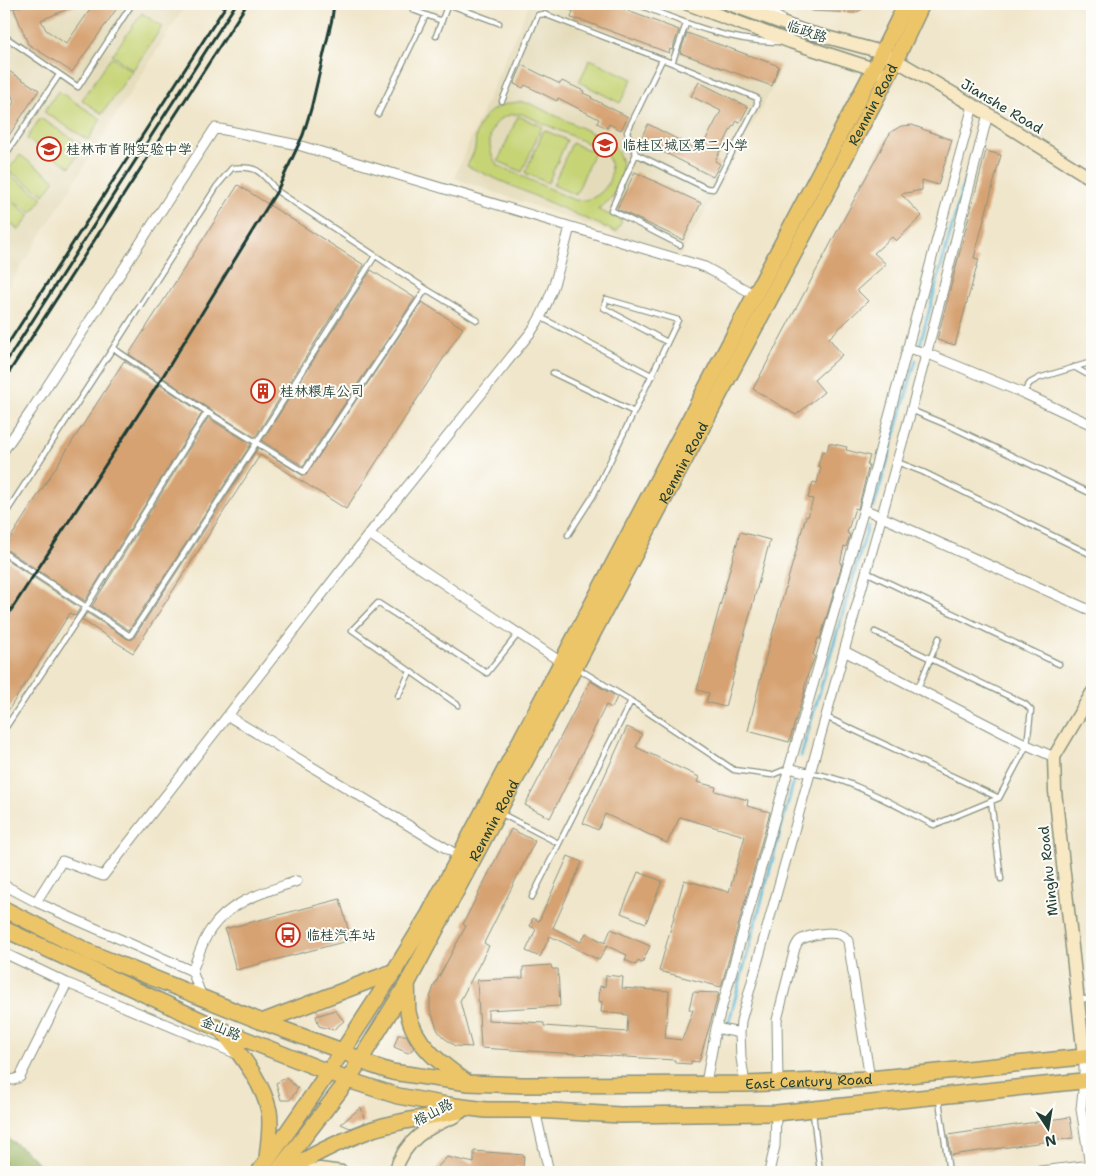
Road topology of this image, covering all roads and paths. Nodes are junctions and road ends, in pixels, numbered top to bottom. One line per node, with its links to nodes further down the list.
1 (15, 4): 10 (lane)
2 (132, 4): 24 (lane)
3 (448, 4): 13 (lane); 14 (lane)
4 (636, 4): 15 (lane)
5 (688, 4): 19 (street, 临政路)
6 (729, 4): 16 (street, 临政路)
7 (758, 4): 16 (lane)
8 (906, 4): 20 (main road, Renmin Road)
9 (922, 4): 20 (main road, Renmin Road)
10 (4, 8)
11 (413, 10): 12 (lane)
12 (426, 15): 13 (lane); 27 (lane)
13 (442, 21): 18 (lane)
14 (499, 23)
15 (686, 24): 19 (lane); 22 (lane)
16 (804, 31): 20 (street, 临政路)
17 (4, 36): 24 (lane)
18 (436, 36)
19 (791, 42): 23 (street, 临政路)
20 (889, 56): 23 (main road, Renmin Road); 26 (street, Jianshe Road)
21 (662, 60): 22 (lane); 25 (lane); 29 (lane)
22 (672, 63): 29 (lane)
23 (881, 72): 36 (main road, Renmin Road); 74 (main road, Renmin Road)
24 (59, 75): 30 (lane)
25 (502, 101)
26 (973, 106): 28 (street, Jianshe Road); 41 (street)
27 (378, 114)
28 (988, 114): 31 (street, Jianshe Road); 42 (street)
29 (636, 154): 33 (lane)
30 (4, 157)
31 (1092, 179)
32 (570, 227): 36 (street); 37 (street); 54 (street)
33 (680, 245)
34 (375, 256): 35 (lane); 40 (lane); 53 (lane)
35 (426, 289): 38 (lane); 53 (lane)
36 (755, 294): 72 (main road, Renmin Road)
37 (542, 318): 46 (lane); 60 (street)
38 (477, 320)
39 (667, 342): 39 (lane); 46 (lane)
40 (113, 348): 50 (lane); 58 (lane)
41 (907, 348): 42 (street); 57 (street)
42 (926, 353): 48 (street); 49 (street)
43 (1092, 362): 44 (lane)
44 (1074, 367): 47 (lane); 48 (lane)
45 (553, 373): 51 (lane)
46 (653, 376): 51 (lane)
47 (1092, 377)
48 (1023, 393): 52 (street)
49 (911, 410): 55 (street); 56 (lane)
50 (207, 412): 53 (lane); 65 (lane)
51 (634, 412): 61 (lane)
52 (1092, 425)
53 (257, 442): 65 (lane)
54 (4, 450)
55 (896, 461): 59 (street); 63 (lane)
56 (1092, 494)
57 (864, 509): 59 (street); 86 (street)
58 (4, 516)
59 (881, 517): 64 (street); 66 (street)
60 (369, 534): 67 (street); 81 (street)
61 (568, 535)
62 (4, 553): 65 (lane)
63 (1092, 555)
64 (866, 572): 70 (street); 73 (lane)
65 (86, 607): 83 (lane)
66 (1092, 611)
67 (518, 632): 72 (street); 75 (lane)
68 (875, 632): 71 (lane)
69 (939, 638): 71 (lane)
70 (844, 651): 76 (street); 82 (street)
71 (931, 658): 76 (lane); 84 (lane)
72 (561, 662): 92 (main road, Renmin Road)
73 (1059, 664)
74 (576, 667): 79 (lane); 90 (main road, Renmin Road)
75 (410, 672): 78 (lane); 80 (lane)
76 (918, 688): 84 (street)
77 (1092, 693): 85 (street)
78 (398, 696)
79 (631, 702): 86 (lane); 91 (lane)
80 (458, 705)
81 (228, 716): 92 (street); 97 (street)
82 (824, 716): 87 (street); 88 (lane)
83 (4, 730)
84 (1027, 745): 85 (street); 88 (lane)
85 (1054, 757): 108 (street, Minghu Road)
86 (789, 768): 87 (street); 110 (street)
87 (808, 773): 89 (lane); 112 (street)
88 (999, 798): 89 (lane)
89 (990, 801): 93 (lane)
90 (499, 812): 91 (lane); 99 (main road, Renmin Road)
91 (558, 843): 96 (lane)
92 (459, 856): 99 (main road, Renmin Road)
93 (1001, 879)
94 (297, 882): 102 (street)
95 (4, 885): 97 (street)
96 (532, 896)
97 (36, 902): 102 (street)
98 (4, 909): 106 (main road, 金山路)
99 (435, 917): 103 (main road); 105 (main road)
100 (4, 929): 111 (main road, 金山路)
101 (4, 953): 104 (street)
102 (192, 971): 106 (street)
103 (395, 971): 109 (main road); 113 (main road)
104 (67, 983): 114 (street); 118 (street)
105 (407, 984): 116 (main road); 123 (main road)
106 (202, 997): 109 (main road, 金山路)
107 (1092, 998): 108 (lane)
108 (1077, 1000): 115 (street, Minghu Road)
109 (262, 1022): 113 (main road, 金山路)
110 (716, 1028): 112 (street); 124 (street)
111 (222, 1030): 114 (main road); 117 (main road, 金山路)
112 (740, 1033): 125 (street)
113 (342, 1051): 116 (main road, 金山路); 117 (main road)
114 (240, 1055): 131 (main road)
115 (1088, 1056): 119 (main road, East Century Road); 121 (street)
116 (359, 1061): 120 (main road); 123 (main road, 金山路)
117 (329, 1072): 120 (main road, 金山路); 131 (main road)
118 (4, 1077)
119 (870, 1079): 122 (main road, East Century Road); 122 (street)
120 (348, 1080): 127 (main road, 金山路); 133 (main road)
121 (1088, 1080): 126 (main road, East Century Road); 132 (street)
122 (778, 1082): 125 (main road, East Century Road)
123 (468, 1083): 124 (main road, East Century Road)
124 (706, 1084): 125 (main road, East Century Road)
125 (745, 1084)
126 (938, 1096): 128 (main road, East Century Road); 141 (lane)
127 (474, 1109): 129 (main road, East Century Road); 134 (main road); 137 (street, 榕山路)
128 (813, 1109): 130 (main road, East Century Road); 140 (lane)
129 (535, 1110): 130 (main road, East Century Road); 138 (street)
130 (776, 1112): 139 (street)
131 (263, 1166)
132 (1091, 1167): 142 (street)
133 (277, 1172)
134 (286, 1172)
135 (302, 1172): 136 (street)
136 (342, 1172)
137 (395, 1172)
138 (549, 1172)
139 (769, 1172)
140 (820, 1172)
141 (949, 1172)
142 (1032, 1172)

